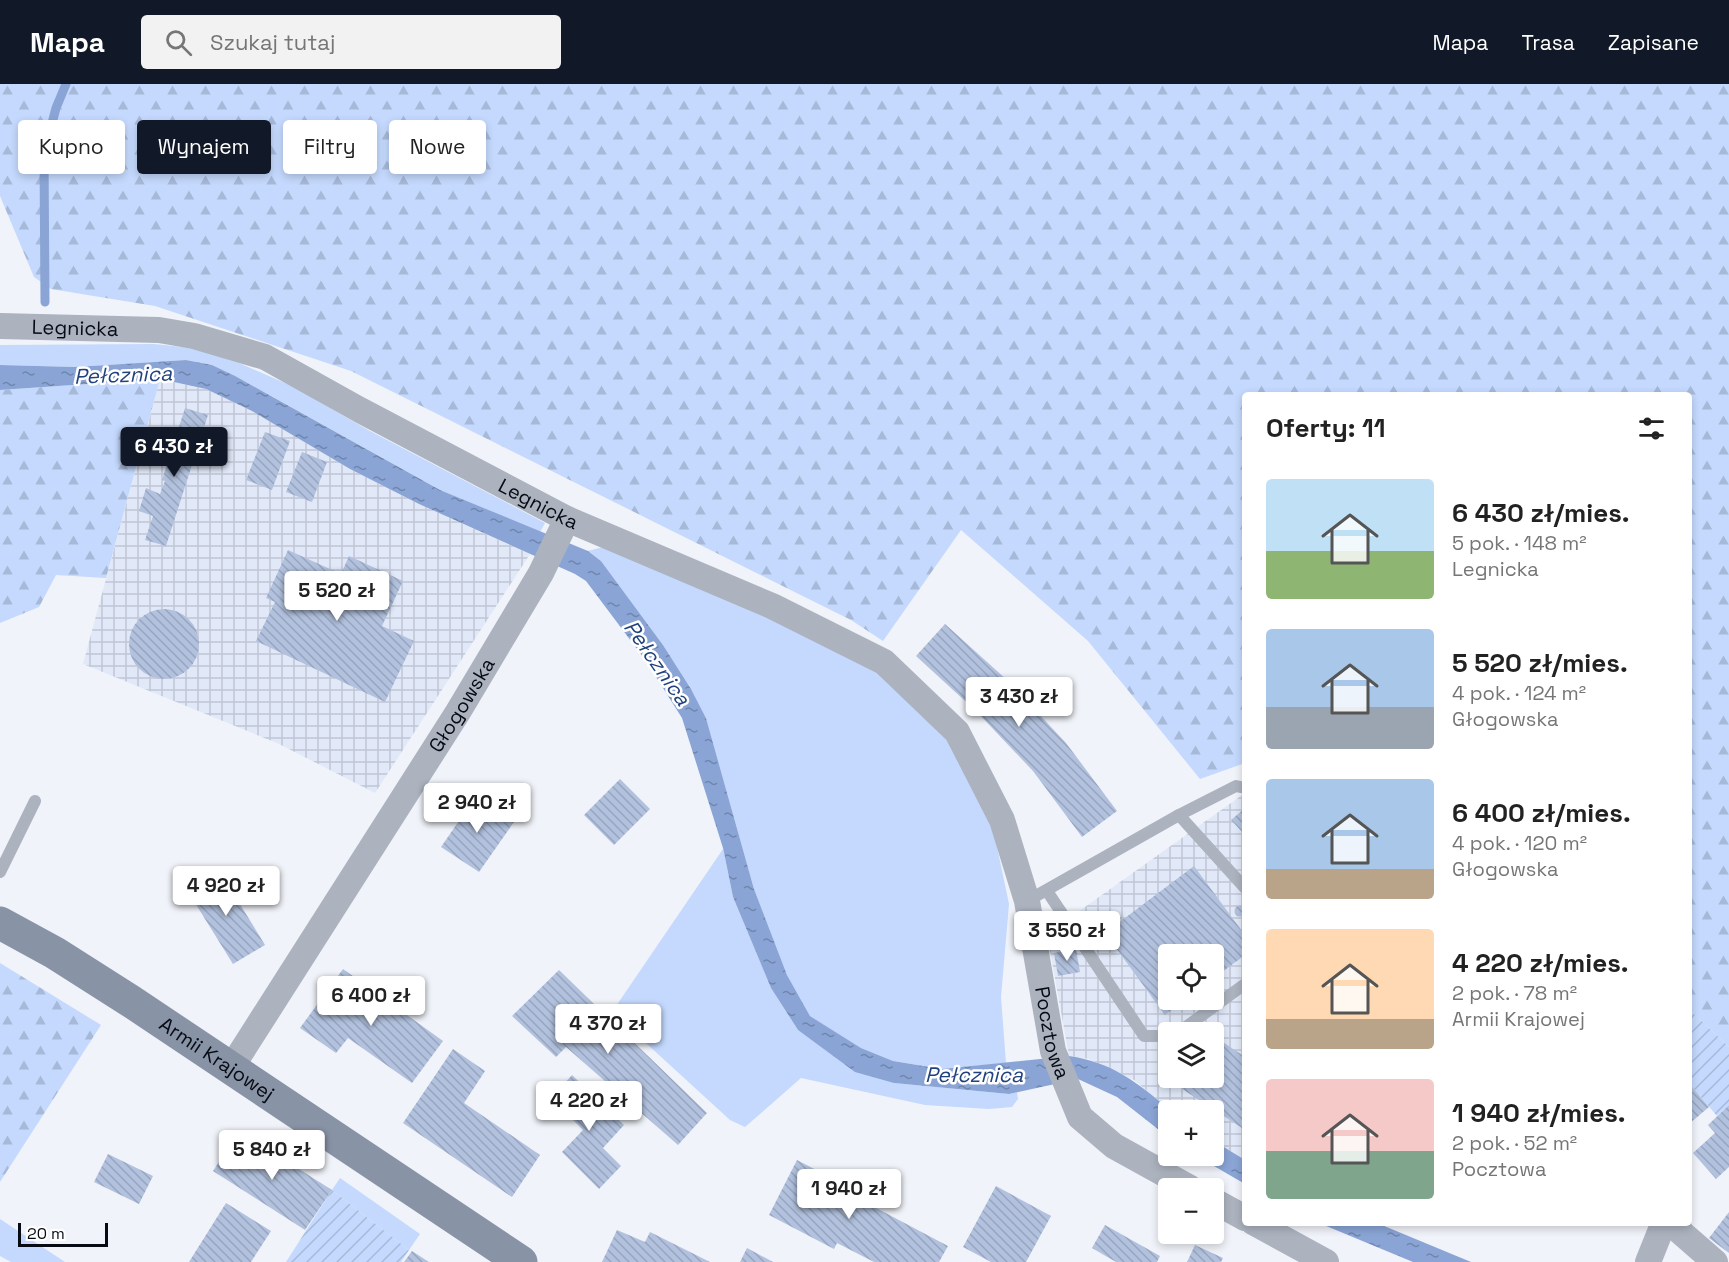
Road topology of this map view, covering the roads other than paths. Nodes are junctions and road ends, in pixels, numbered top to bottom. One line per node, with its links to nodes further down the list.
1 (0, 326): 2 (street, Legnicka)
2 (567, 519): 6 (street, Legnicka); 14 (street, Głogowska)
3 (1242, 787): 5 (lane)
4 (35, 801): 7 (lane)
5 (1179, 815): 8 (lane); 9 (lane)
6 (1002, 820): 9 (street, Pocztowa)
7 (0, 872)
8 (1242, 885)
9 (1037, 896): 13 (lane); 15 (street, Pocztowa)
10 (0, 923): 14 (main road, Armii Krajowej)
11 (1242, 986): 12 (lane)
12 (1193, 1022)
13 (1158, 1036)
14 (231, 1068): 21 (main road, Armii Krajowej)
15 (1172, 1178)
16 (1224, 1206): 17 (street)
17 (1242, 1216)
18 (1260, 1226): 22 (street)
19 (1662, 1226): 23 (street)
20 (1674, 1226): 24 (street)
21 (521, 1262)
22 (1326, 1262)
23 (1648, 1262)
24 (1714, 1262)

